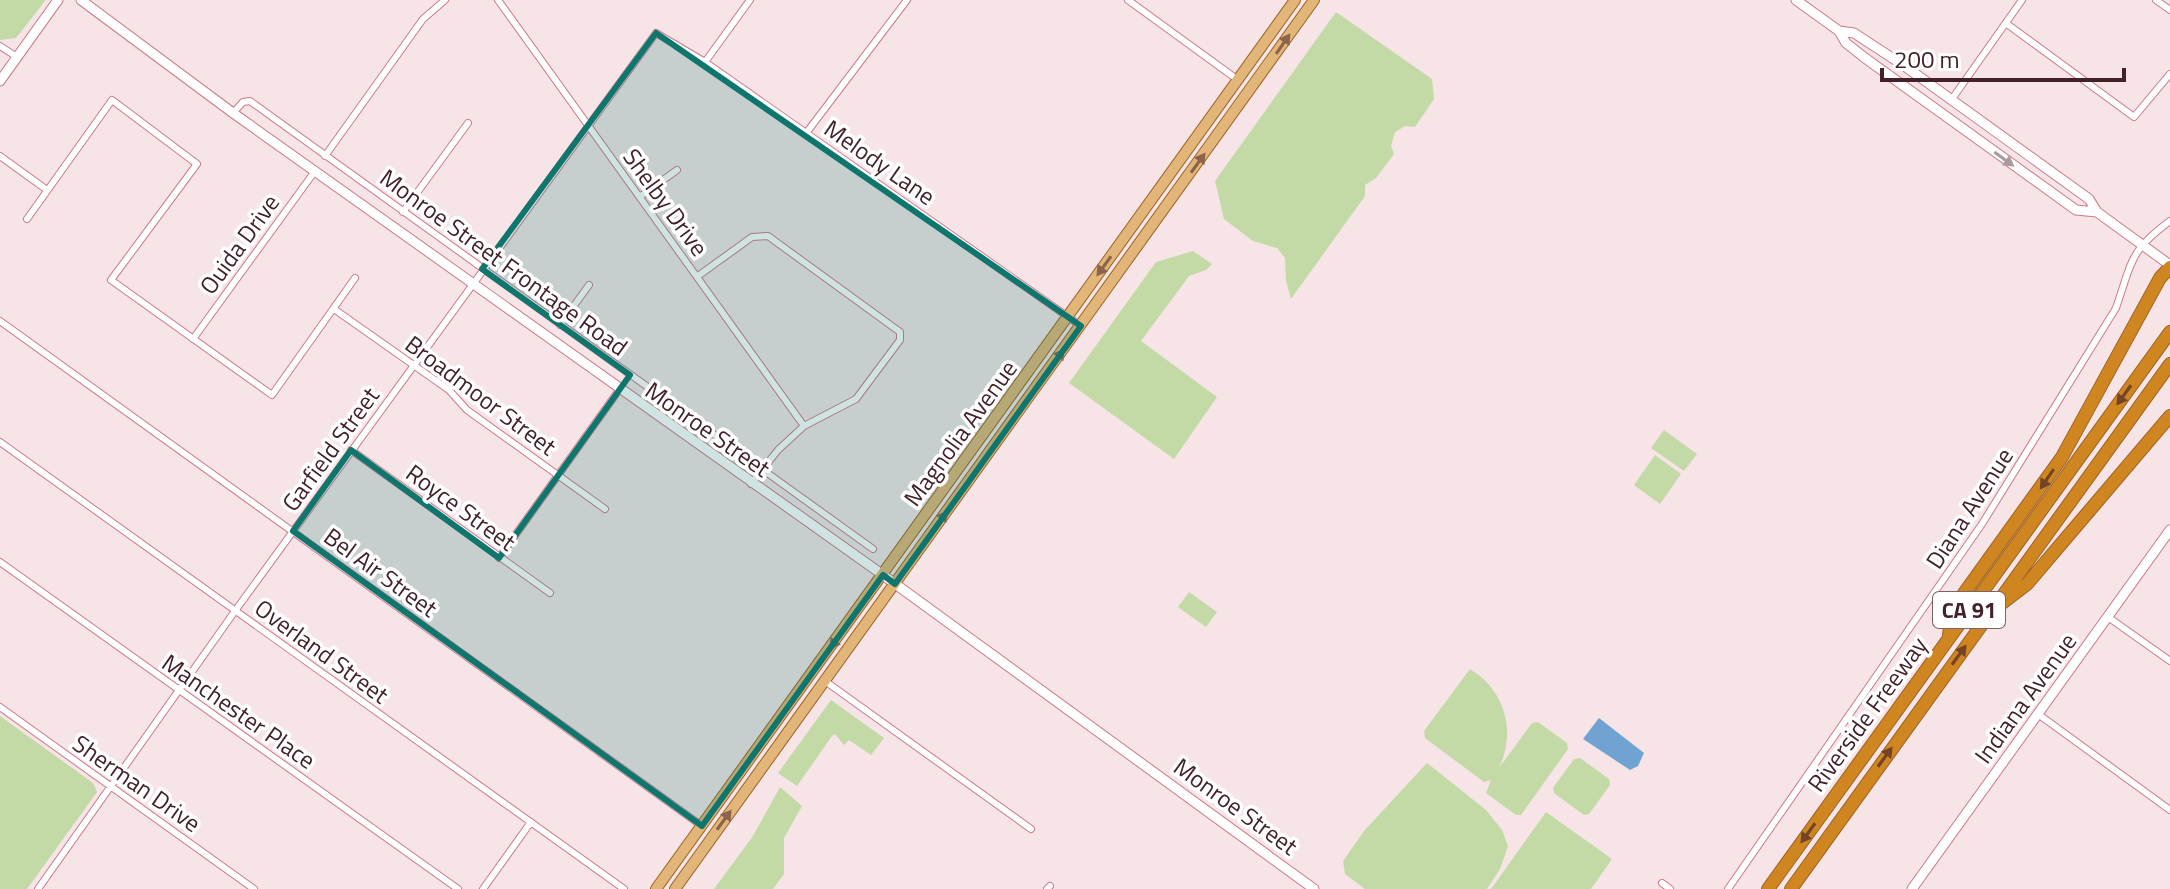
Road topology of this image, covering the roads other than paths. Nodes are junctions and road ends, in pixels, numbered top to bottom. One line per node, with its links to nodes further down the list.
1 (58, 0): 19 (main road)
2 (81, 0): 27 (main road, Monroe Street)
3 (445, 0): 32 (street)
4 (498, 0): 29 (street, Shelby Drive)
5 (750, 0): 21 (street)
6 (907, 0): 30 (street)
7 (1128, 0): 23 (street)
8 (1295, 0): 23 (main road, Magnolia Avenue)
9 (1314, 0): 25 (main road, Magnolia Avenue, one-way to 9)
10 (1796, 0): 15 (main road)
11 (2022, 0): 14 (street)
12 (2156, 0): 13 (street)
13 (2170, 10)
14 (2007, 24): 22 (street); 26 (street)
15 (1839, 31): 18 (main road); 20 (main road)
16 (656, 33): 21 (street, Melody Lane); 29 (street, Garfield Street)
17 (0, 46): 19 (street)
18 (1883, 52): 20 (main road); 26 (main road)
19 (17, 58): 24 (main road)
20 (1865, 58): 38 (main road, one-way to 38)
21 (705, 62): 30 (street, Melody Lane)
22 (2170, 74)
23 (1238, 80): 25 (main road); 49 (main road, Magnolia Avenue, one-way to 49)
24 (0, 81)
25 (1251, 88): 52 (main road, Magnolia Avenue, one-way to 25)
26 (1952, 99): 38 (main road)
27 (233, 113): 32 (street, Monroe Street Frontage Road); 34 (main road, Monroe Street)
28 (468, 123): 37 (street)
29 (587, 124): 36 (street, Shelby Drive); 43 (street, Garfield Street)
30 (807, 132): 49 (street, Melody Lane)
31 (0, 156): 35 (street)
32 (325, 156): 37 (street, Monroe Street Frontage Road)
33 (677, 170): 36 (street)
34 (315, 171): 46 (main road, Monroe Street); 54 (street, Ouida Drive)
35 (47, 190): 39 (street); 54 (street)
36 (641, 196): 44 (street, Shelby Drive)
37 (403, 212): 43 (street, Monroe Street Frontage Road)
38 (2097, 212): 41 (main road)
39 (27, 219)
40 (2170, 221): 41 (street)
41 (2140, 243): 42 (main road); 98 (street, Diana Avenue)
42 (2170, 266): 77 (highway, one-way to 77)
43 (482, 269): 46 (street, Garfield Street); 51 (street, Monroe Street Frontage Road)
44 (698, 276): 59 (street, Shelby Drive); 59 (street)
45 (355, 278): 48 (street)
46 (472, 283): 56 (street, Garfield Street); 57 (main road, Monroe Street)
47 (589, 285): 51 (street)
48 (334, 309): 54 (street); 56 (street, Broadmoor Street)
49 (1068, 316): 52 (street, Melody Lane); 71 (main road, Magnolia Avenue)
50 (0, 321): 67 (street, Bel Air Street)
51 (560, 325): 62 (street, Monroe Street Frontage Road)
52 (1081, 326): 72 (main road, Magnolia Avenue, one-way to 52)
53 (2170, 332): 77 (highway, Riverside Freeway / CA 91, one-way to 77)
54 (193, 339)
55 (2170, 364): 75 (highway, Riverside Freeway / CA 91)
56 (413, 365): 61 (street, Garfield Street); 63 (street, Broadmoor Street)
57 (619, 390): 63 (street); 64 (main road, Monroe Street)
58 (2170, 416): 75 (highway)
59 (804, 426): 62 (street)
60 (0, 442): 74 (street, Overland Street)
61 (351, 450): 67 (street, Garfield Street); 69 (street, Royce Street)
62 (761, 470): 64 (street); 68 (street, Monroe Street Frontage Road)
63 (558, 475): 65 (street, Broadmoor Street); 69 (street)
64 (751, 484): 71 (main road, Monroe Street)
65 (605, 509)
66 (2170, 530): 76 (main road, Indiana Avenue)
67 (293, 531): 74 (street, Garfield Street); 86 (street, Bel Air Street)
68 (873, 549)
69 (499, 558): 73 (street, Royce Street)
70 (0, 562): 80 (street, Manchester Place)
71 (883, 575): 72 (main road, Monroe Street); 86 (main road, Magnolia Avenue, one-way to 86)
72 (895, 584): 79 (main road, Magnolia Avenue); 96 (main road, Monroe Street)
73 (550, 593)
74 (235, 611): 80 (street, Garfield Street); 85 (street, Overland Street)
75 (1989, 614): 100 (highway, Riverside Freeway / CA 91, one-way to 75)
76 (2108, 617): 78 (street); 82 (main road, Indiana Avenue)
77 (1948, 639): 99 (highway, Riverside Freeway / CA 91, one-way to 99)
78 (2170, 661)
79 (825, 681): 87 (street); 95 (main road, Magnolia Avenue, one-way to 79)
80 (179, 691): 83 (street, Garfield Street); 91 (street, Manchester Place)
81 (0, 707): 83 (street, Sherman Drive)
82 (2038, 714): 84 (street); 101 (main road, Indiana Avenue)
83 (111, 786): 89 (street, Garfield Street); 90 (street, Sherman Drive)
84 (2170, 810)
85 (531, 822): 92 (street); 93 (street, Overland Street)
86 (702, 826): 94 (main road, Magnolia Avenue)
87 (1031, 829)
88 (1662, 883): 97 (street)
89 (38, 889)
90 (254, 889)
91 (458, 889)
92 (483, 889)
93 (624, 889)
94 (656, 889)
95 (675, 889)
96 (1314, 889)
97 (1670, 889)
98 (1728, 889)
99 (1768, 889)
100 (1791, 889)
101 (1912, 889)

